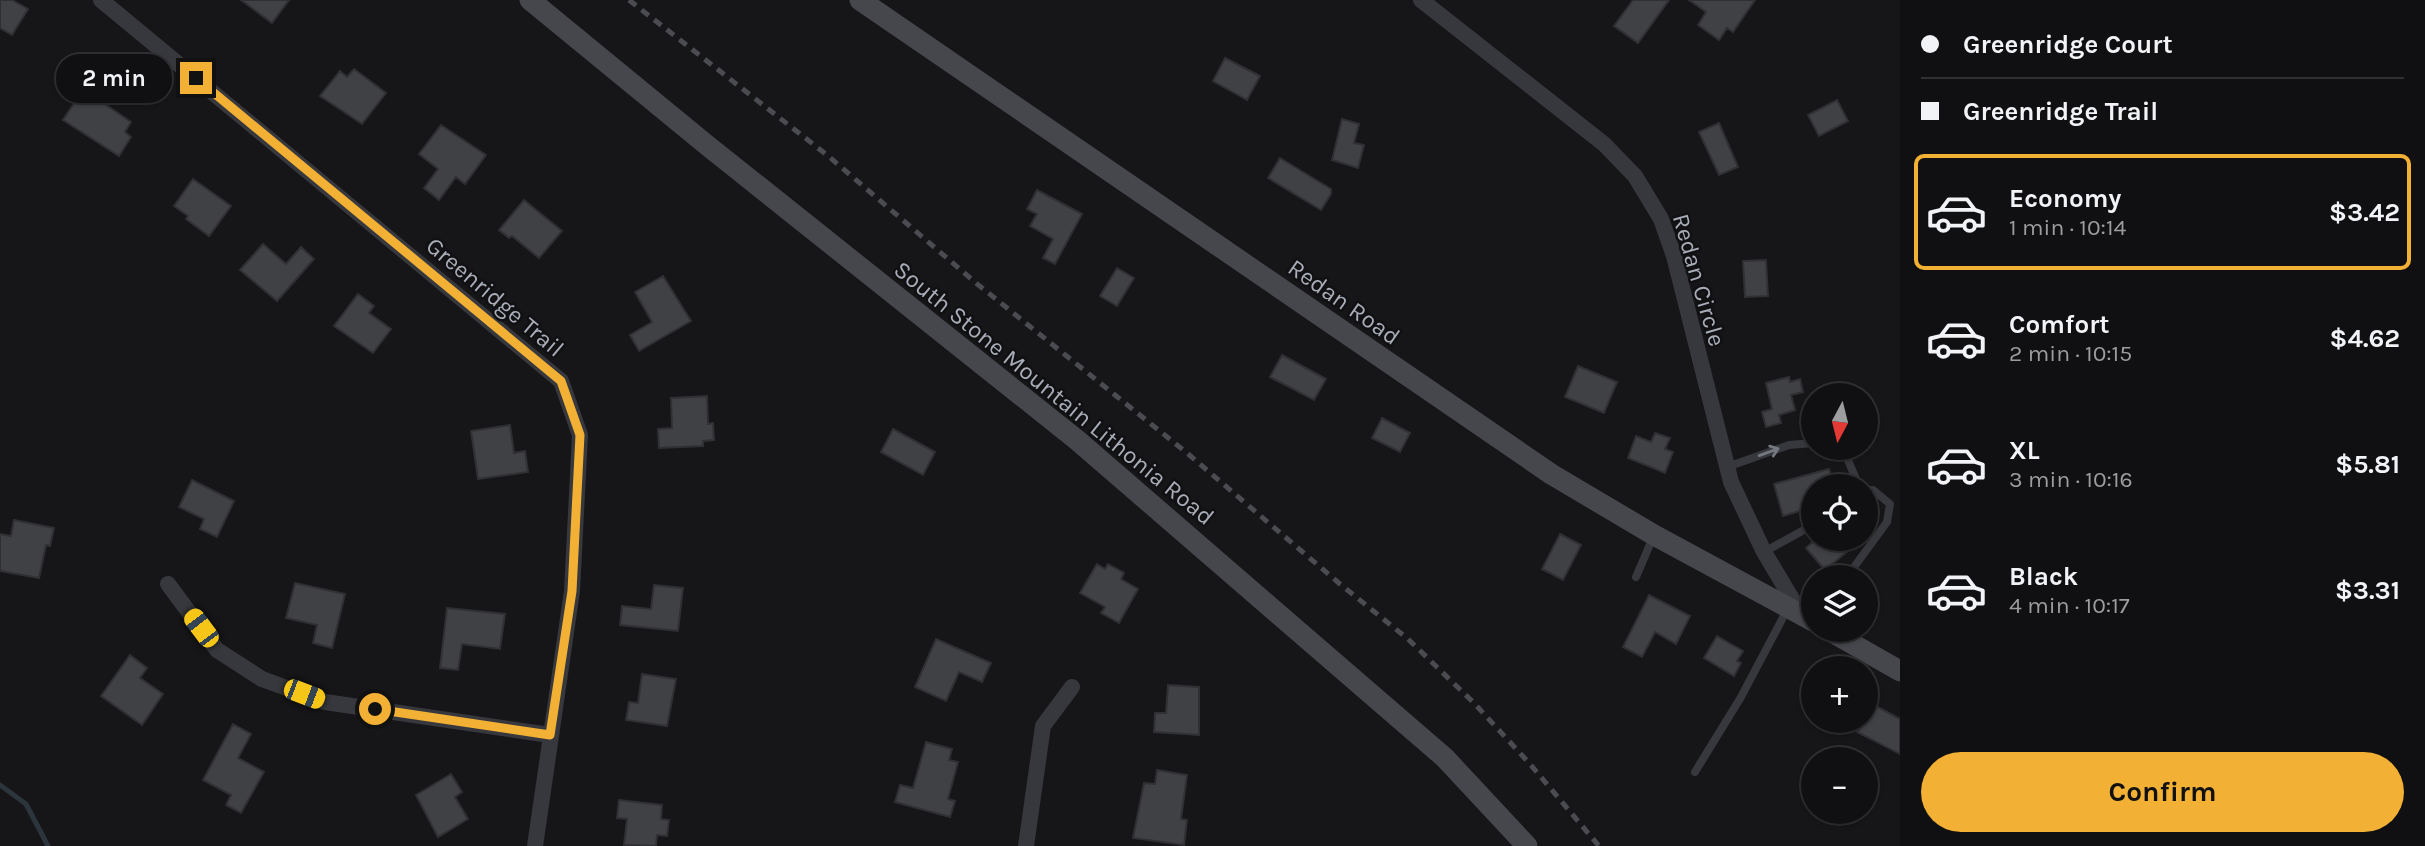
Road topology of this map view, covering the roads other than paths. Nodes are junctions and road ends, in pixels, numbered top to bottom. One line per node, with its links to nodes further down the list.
1 (101, 0): 20 (street, Greenridge Trail)
2 (530, 0): 24 (main road, South Stone Mountain Lithonia Road)
3 (860, 0): 10 (main road, Redan Road)
4 (1421, 0): 6 (street, Redan Circle)
5 (1801, 444): 6 (lane, one-way to 5)
6 (1727, 467): 11 (street, Redan Circle)
7 (1878, 494): 9 (lane)
8 (1801, 532): 11 (lane)
9 (1878, 534)
10 (1654, 535): 12 (lane); 15 (main road, Redan Road)
11 (1764, 552): 14 (street, Redan Circle)
12 (1636, 577)
13 (168, 584): 20 (street)
14 (1801, 607)
15 (1801, 615)
16 (1801, 628): 21 (lane)
17 (1849, 642): 18 (main road, Redan Road)
18 (1900, 671)
19 (1072, 687): 23 (street)
20 (550, 735): 22 (street, Greenridge Trail)
21 (1695, 772)
22 (535, 846)
23 (1026, 846)
24 (1527, 846)

